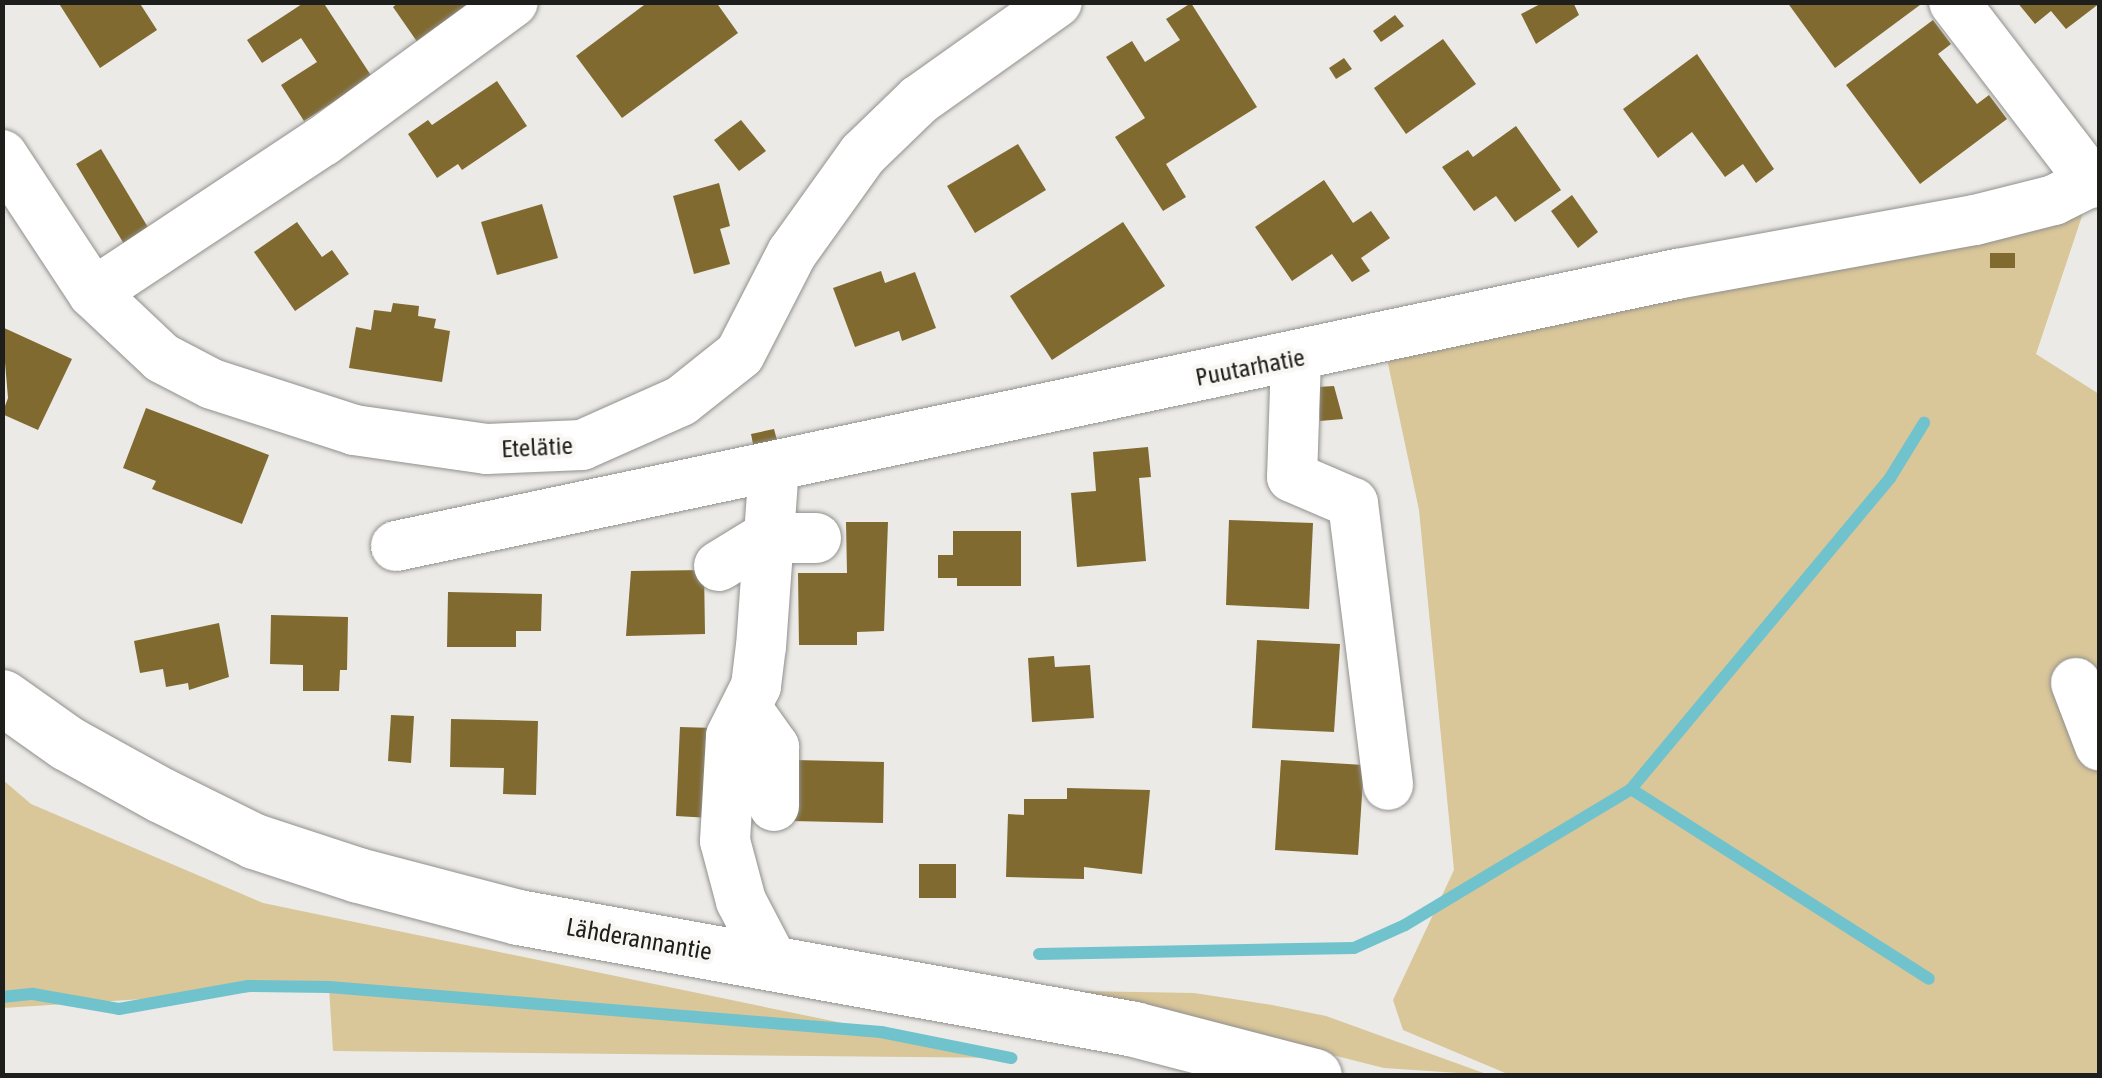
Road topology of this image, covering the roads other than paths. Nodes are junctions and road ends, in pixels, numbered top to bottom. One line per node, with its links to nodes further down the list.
1 (513, 2): 6 (street)
2 (1057, 2): 6 (street, Etelätie)
3 (1954, 2): 5 (street)
4 (2, 155): 6 (street, Etelätie)
5 (2096, 180): 7 (street, Puutarhatie)
6 (93, 293)
7 (1296, 358): 8 (street, Puutarhatie); 17 (street)
8 (774, 466): 9 (street); 11 (street, Puutarhatie)
9 (765, 538): 10 (street); 12 (street); 15 (street)
10 (816, 538)
11 (396, 546)
12 (719, 566)
13 (2076, 683): 16 (street)
14 (2, 697): 19 (main road, Lähderannantie)
15 (747, 709): 18 (street); 19 (street)
16 (2100, 746)
17 (1388, 786)
18 (774, 806)
19 (774, 962): 20 (main road, Lähderannantie)
20 (1314, 1076)

